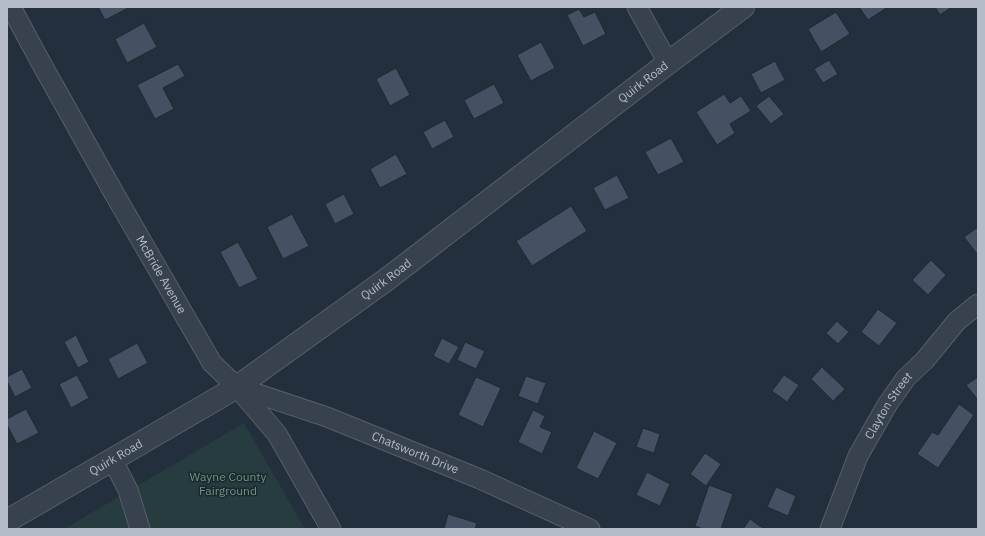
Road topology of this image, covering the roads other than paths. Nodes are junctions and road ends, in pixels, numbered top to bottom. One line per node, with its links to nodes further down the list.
1 (11, 7): 6 (street, McBride Avenue)
2 (637, 7): 4 (street)
3 (743, 7): 4 (street, Quirk Road)
4 (668, 63): 6 (street, Quirk Road)
5 (978, 304): 12 (street, Clayton Street)
6 (237, 387): 7 (street, Quirk Road); 10 (street, McBride Avenue); 11 (street, Chatsworth Drive)
7 (112, 459): 8 (street, Quirk Road); 9 (street)
8 (7, 521)
9 (140, 529)
10 (331, 529)
11 (590, 529)
12 (830, 529)

